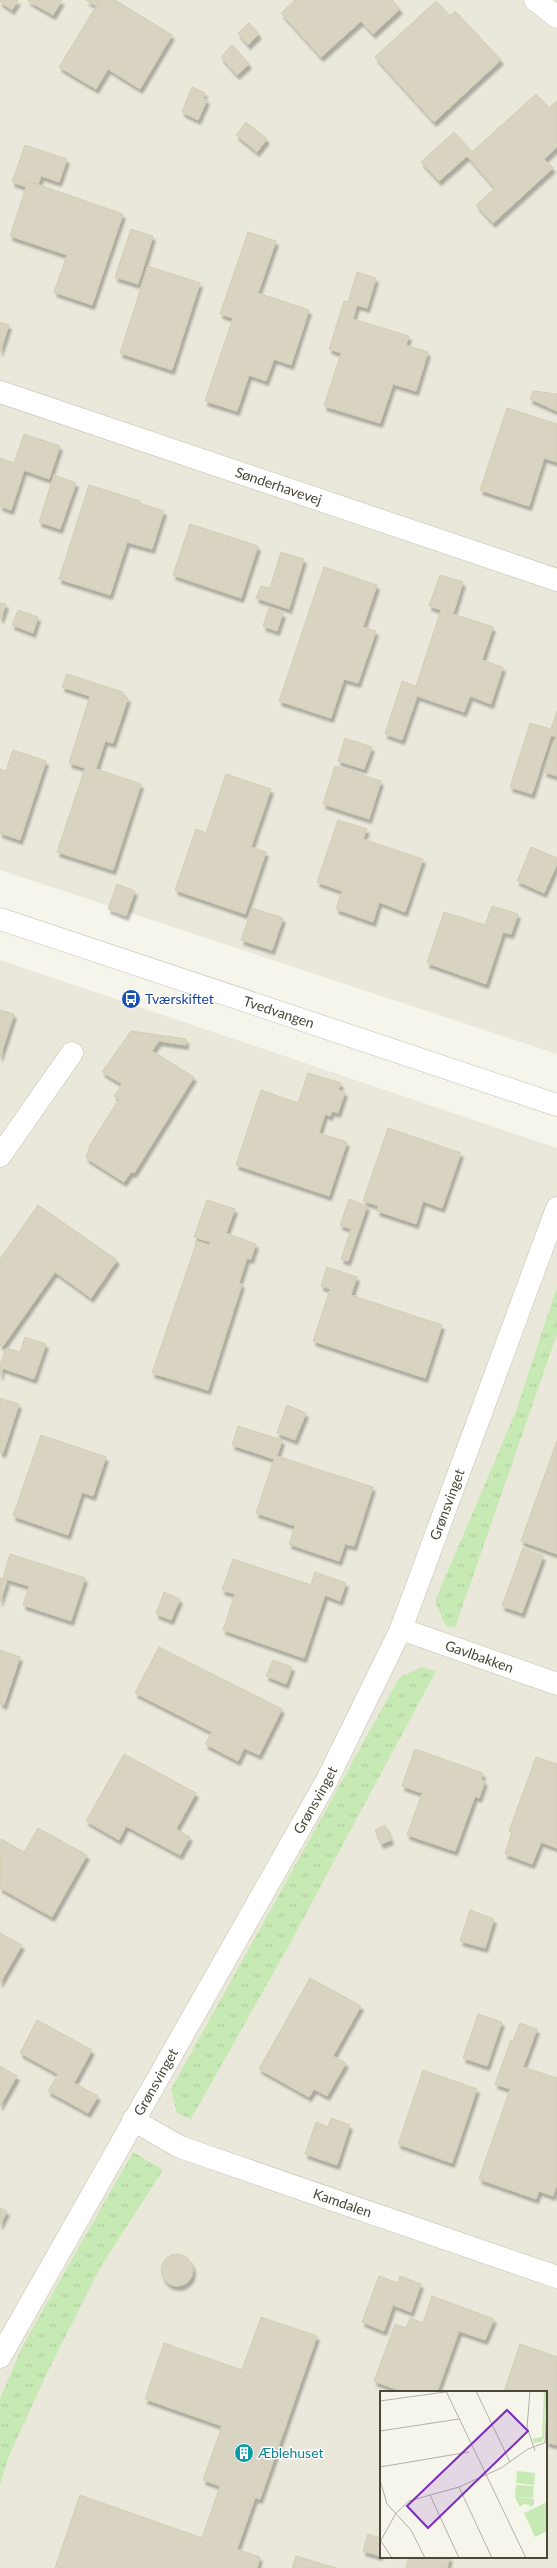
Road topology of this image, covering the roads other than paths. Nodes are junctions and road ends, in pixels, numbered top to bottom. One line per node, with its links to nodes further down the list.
1 (534, 0): 2 (street)
2 (557, 17)
3 (0, 392): 4 (street, Sønderhavevej)
4 (557, 580)
5 (0, 919): 7 (street, Tvedvangen)
6 (72, 1053): 8 (street)
7 (557, 1105)
8 (0, 1156)
9 (557, 1208): 10 (street, Grønsvinget)
10 (401, 1629): 11 (street, Gavlbakken); 12 (street, Grønsvinget)
11 (557, 1684)
12 (133, 2120): 13 (street, Kamdalen); 14 (street, Grønsvinget)
13 (557, 2276)
14 (0, 2358)

